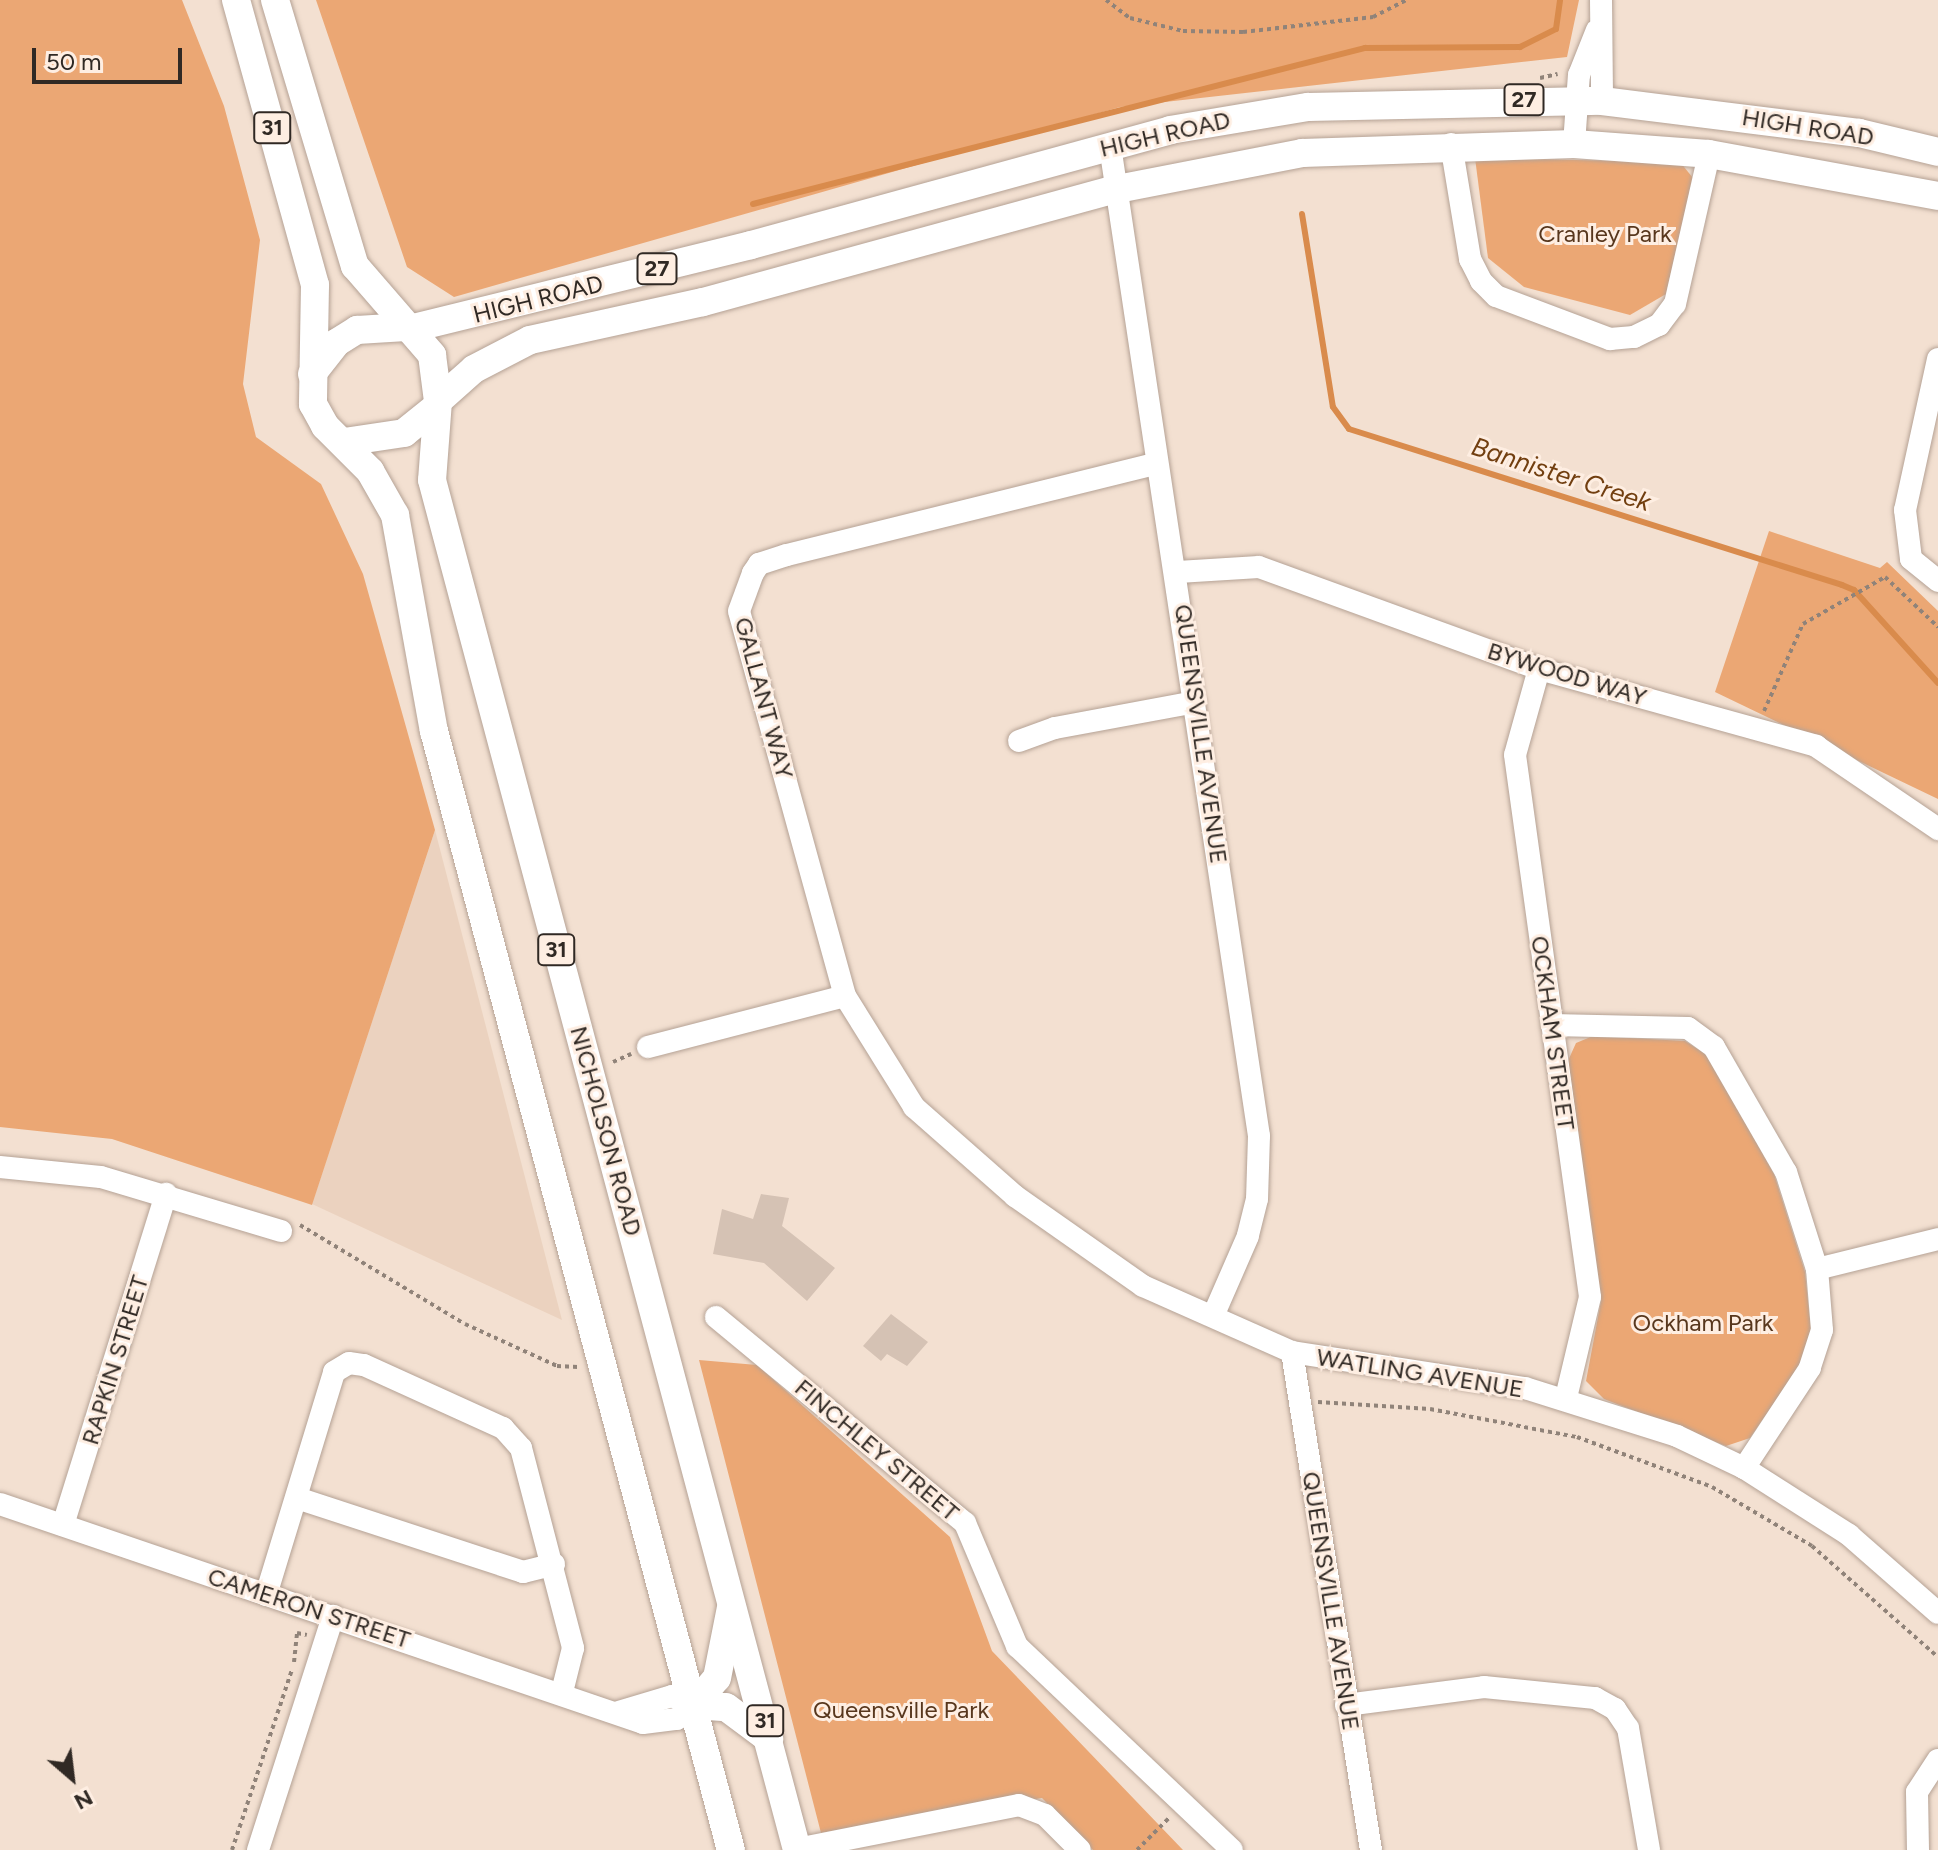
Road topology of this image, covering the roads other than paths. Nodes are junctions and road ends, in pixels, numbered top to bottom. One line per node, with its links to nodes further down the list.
1 (236, 0): 14 (main road, 31)
2 (275, 0): 12 (main road, NICHOLSON ROAD / 31)
3 (1601, 0): 4 (street)
4 (1590, 101): 6 (street); 7 (main road, HIGH ROAD / 27); 8 (main road, HIGH ROAD / 27)
5 (1451, 144): 6 (main road, HIGH ROAD / 27); 9 (street); 10 (main road, HIGH ROAD / 27)
6 (1574, 144): 9 (main road, HIGH ROAD / 27)
7 (1110, 146): 10 (street, QUEENSVILLE AVENUE); 12 (main road, HIGH ROAD / 27)
8 (1938, 152)
9 (1709, 154): 11 (main road, HIGH ROAD / 27)
10 (1117, 189): 15 (main road, HIGH ROAD / 27); 17 (street, QUEENSVILLE AVENUE)
11 (1938, 196)
12 (407, 328): 14 (main road); 15 (main road, NICHOLSON ROAD / 31)
13 (1938, 359): 19 (street)
14 (312, 375): 16 (main road, 31)
15 (436, 405): 16 (main road); 41 (main road, NICHOLSON ROAD / 31)
16 (344, 442): 46 (main road, 31)
17 (1154, 464): 18 (street, QUEENSVILLE AVENUE); 24 (street, GALLANT WAY)
18 (1178, 572): 20 (street, BYWOOD WAY); 21 (street, QUEENSVILLE AVENUE)
19 (1938, 581)
20 (1539, 669): 23 (street, BYWOOD WAY); 25 (street, OCKHAM STREET)
21 (1195, 702): 22 (street); 32 (street, QUEENSVILLE AVENUE)
22 (1019, 741)
23 (1938, 829)
24 (845, 996): 26 (street); 32 (street, WATLING AVENUE)
25 (1552, 1025): 31 (street); 35 (street, OCKHAM STREET)
26 (648, 1047)
27 (0, 1167): 28 (street)
28 (166, 1194): 29 (street); 39 (street, RAPKIN STREET)
29 (281, 1231)
30 (1938, 1239): 31 (street)
31 (1817, 1269): 36 (street)
32 (1213, 1316): 34 (street, WATLING AVENUE)
33 (716, 1317): 54 (street, FINCHLEY STREET)
34 (1292, 1352): 35 (street, WATLING AVENUE); 47 (street, QUEENSVILLE AVENUE)
35 (1566, 1398): 36 (street, WATLING AVENUE)
36 (1744, 1468): 43 (street, WATLING AVENUE)
37 (300, 1499): 40 (street); 40 (street); 42 (street)
38 (0, 1504): 39 (street, CAMERON STREET)
39 (63, 1525): 42 (street, CAMERON STREET)
40 (554, 1564): 45 (street)
41 (733, 1594): 46 (main road); 48 (main road, NICHOLSON ROAD / 31)
42 (266, 1595): 44 (street, CAMERON STREET)
43 (1938, 1613)
44 (329, 1626): 45 (street, CAMERON STREET); 51 (street)
45 (562, 1692): 46 (street, CAMERON STREET)
46 (694, 1705): 48 (main road); 52 (main road, 31)
47 (1346, 1705): 55 (street, QUEENSVILLE AVENUE); 56 (street)
48 (769, 1739): 50 (main road, NICHOLSON ROAD / 31)
49 (1938, 1760): 57 (street)
50 (797, 1849): 53 (street)
51 (258, 1850)
52 (731, 1850)
53 (1080, 1850)
54 (1232, 1850)
55 (1371, 1850)
56 (1649, 1850)
57 (1918, 1850)

